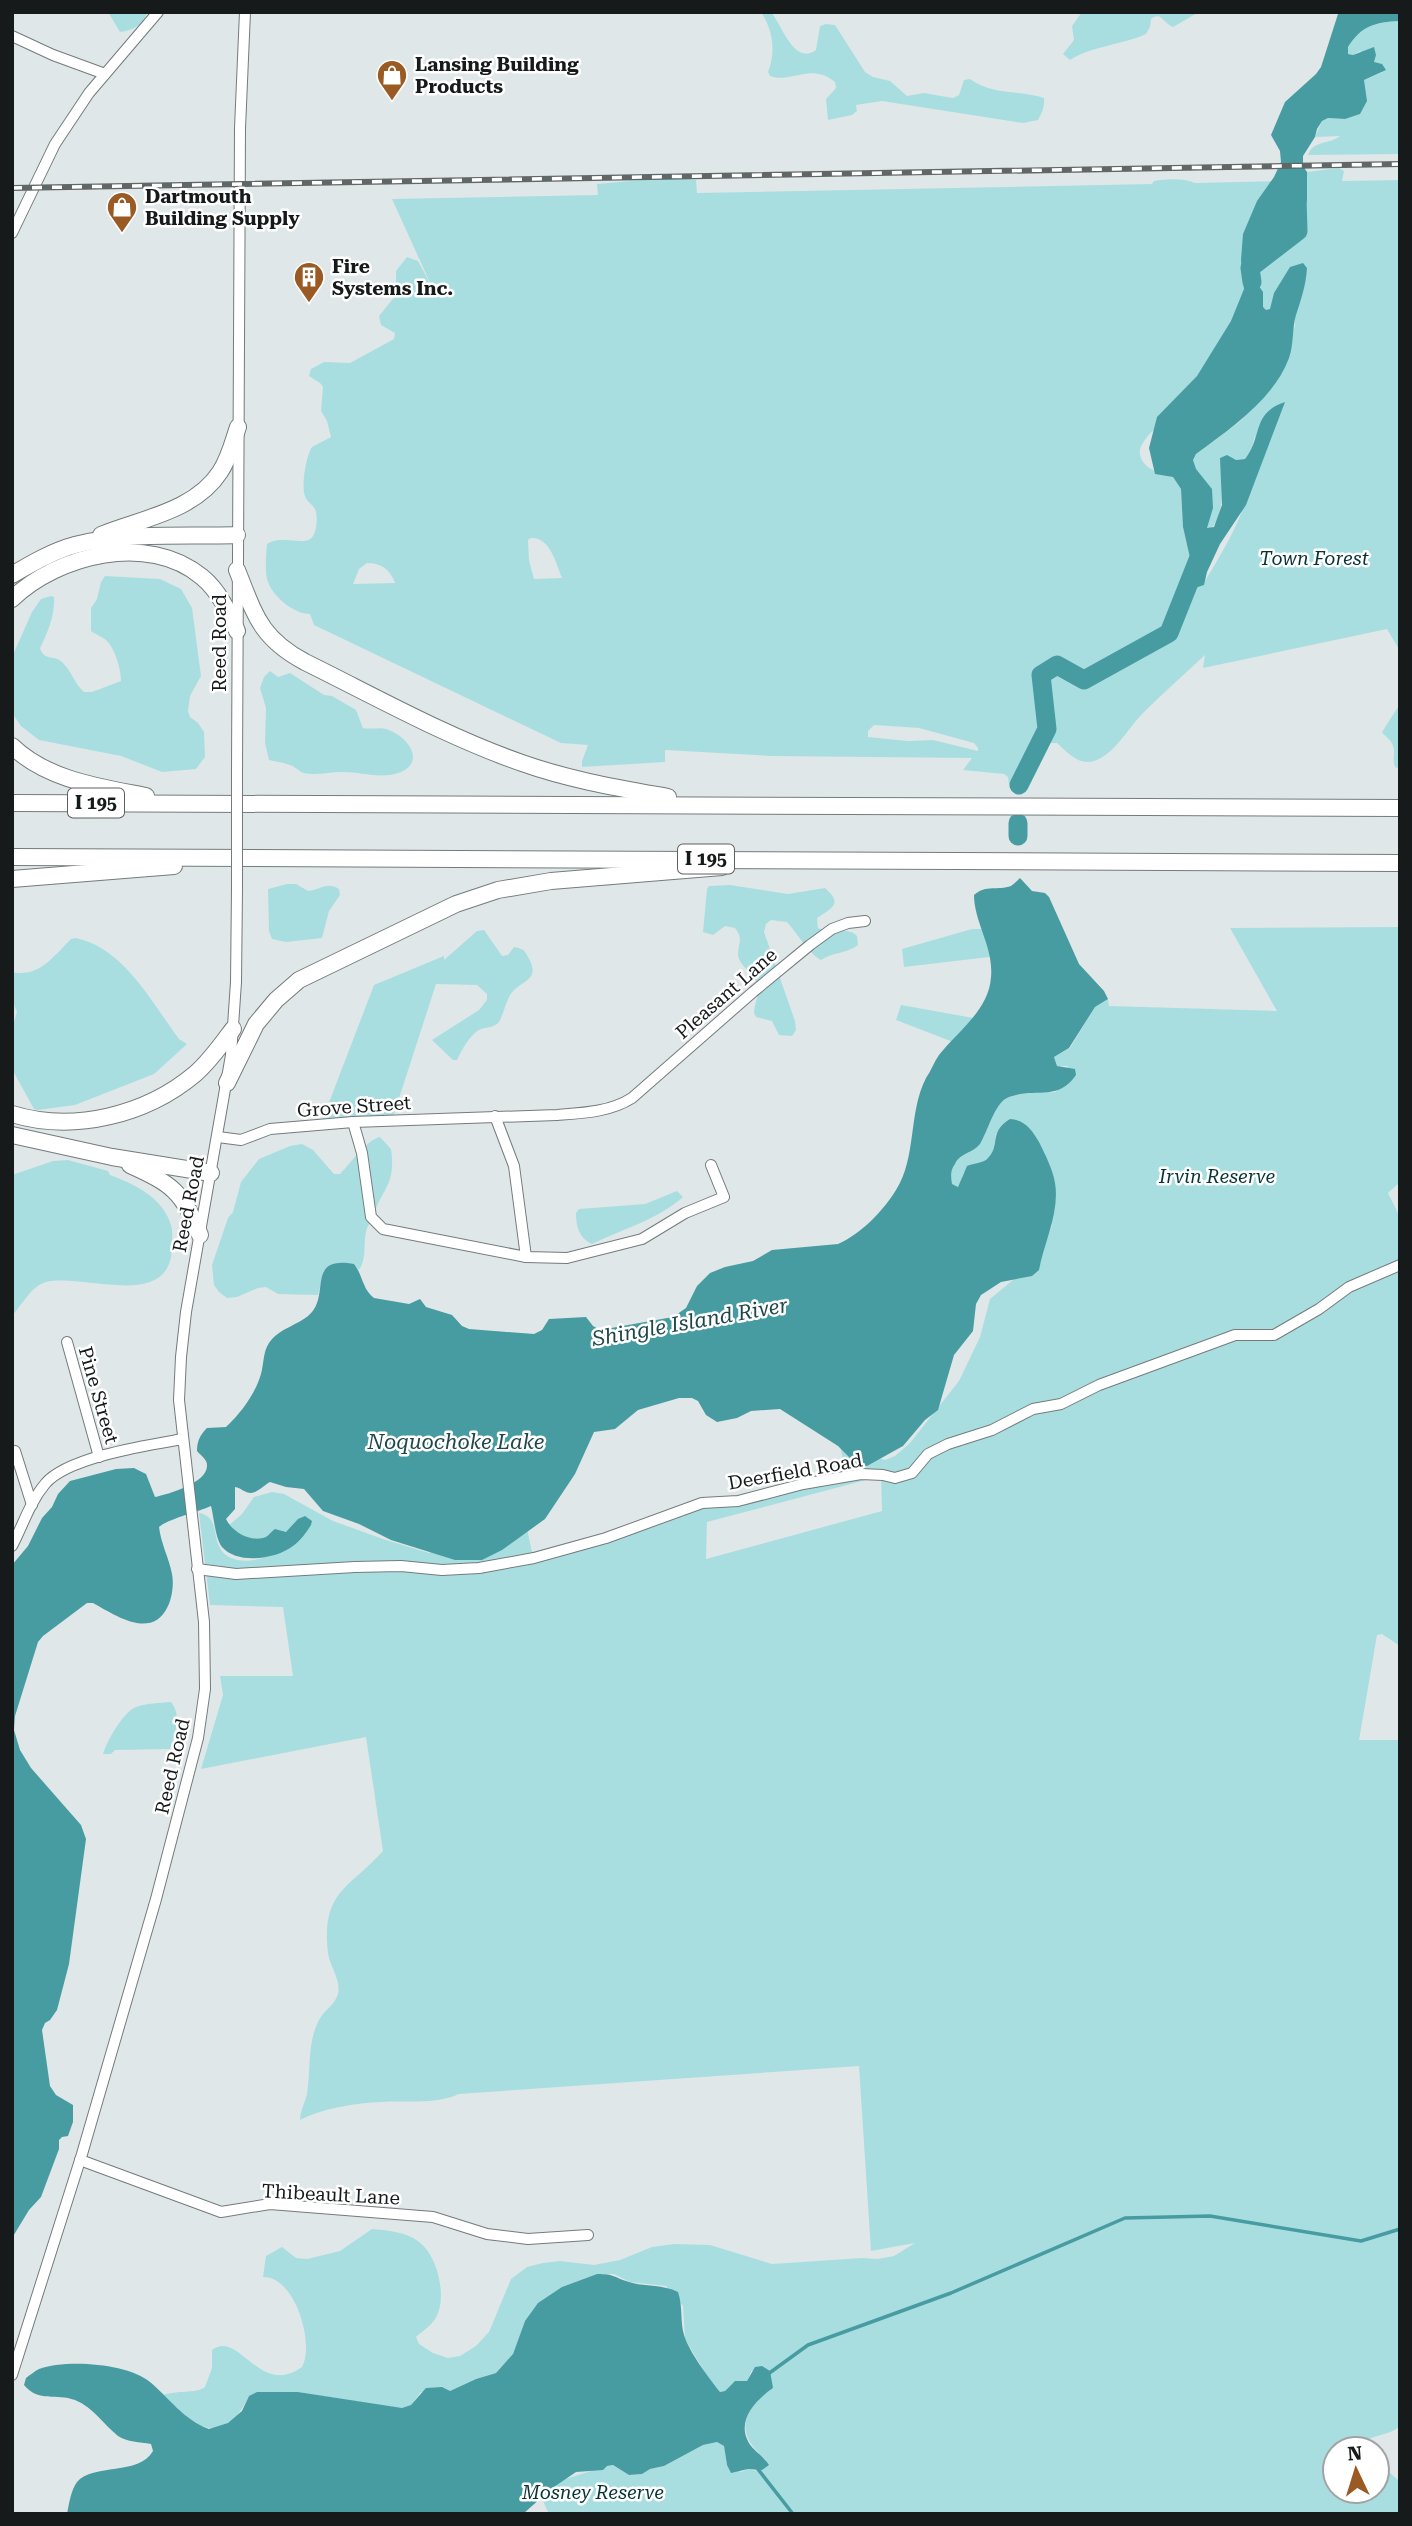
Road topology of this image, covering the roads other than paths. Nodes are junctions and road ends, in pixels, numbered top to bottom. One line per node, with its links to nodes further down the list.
1 (159, 12): 4 (street)
2 (245, 12): 6 (street, Reed Road)
3 (12, 36): 4 (street)
4 (106, 74): 5 (street)
5 (12, 233)
6 (238, 427): 7 (street, Reed Road); 8 (highway)
7 (237, 535): 8 (highway); 9 (street, Reed Road)
8 (75, 545): 10 (highway)
9 (237, 570): 12 (street, Reed Road); 16 (highway)
10 (12, 575)
11 (12, 599): 12 (highway)
12 (237, 631): 24 (street, Reed Road, bridge)
13 (12, 746): 15 (highway)
14 (12, 803): 15 (highway, I 195)
15 (179, 803): 16 (highway, I 195)
16 (715, 804): 17 (highway, I 195)
17 (1400, 808)
18 (12, 857): 19 (highway, I 195)
19 (251, 858): 20 (highway, I 195); 22 (highway)
20 (793, 859): 21 (highway, I 195); 25 (highway)
21 (1400, 863)
22 (12, 878)
23 (865, 921): 26 (street, Pleasant Lane)
24 (233, 1029): 25 (street, Reed Road); 27 (highway)
25 (227, 1083): 31 (street, Reed Road)
26 (618, 1107): 28 (street, Grove Street)
27 (12, 1114)
28 (495, 1116): 29 (street, Grove Street); 36 (street)
29 (353, 1122): 31 (street, Grove Street); 36 (street)
30 (12, 1135): 32 (highway)
31 (218, 1138): 34 (street, Reed Road)
32 (112, 1157): 34 (highway); 35 (highway)
33 (711, 1165): 36 (street)
34 (211, 1173): 35 (street, Reed Road)
35 (200, 1235): 39 (street, Reed Road)
36 (526, 1256)
37 (1400, 1265): 44 (street, Deerfield Road)
38 (66, 1342): 41 (street, Pine Street)
39 (183, 1439): 41 (street); 44 (street, Reed Road)
40 (15, 1451): 42 (street)
41 (99, 1457): 42 (street)
42 (32, 1505): 43 (street)
43 (12, 1546)
44 (197, 1569): 45 (street, Reed Road)
45 (80, 2160): 46 (street, Thibeault Lane); 47 (street, Reed Road)
46 (588, 2235)
47 (12, 2375)

